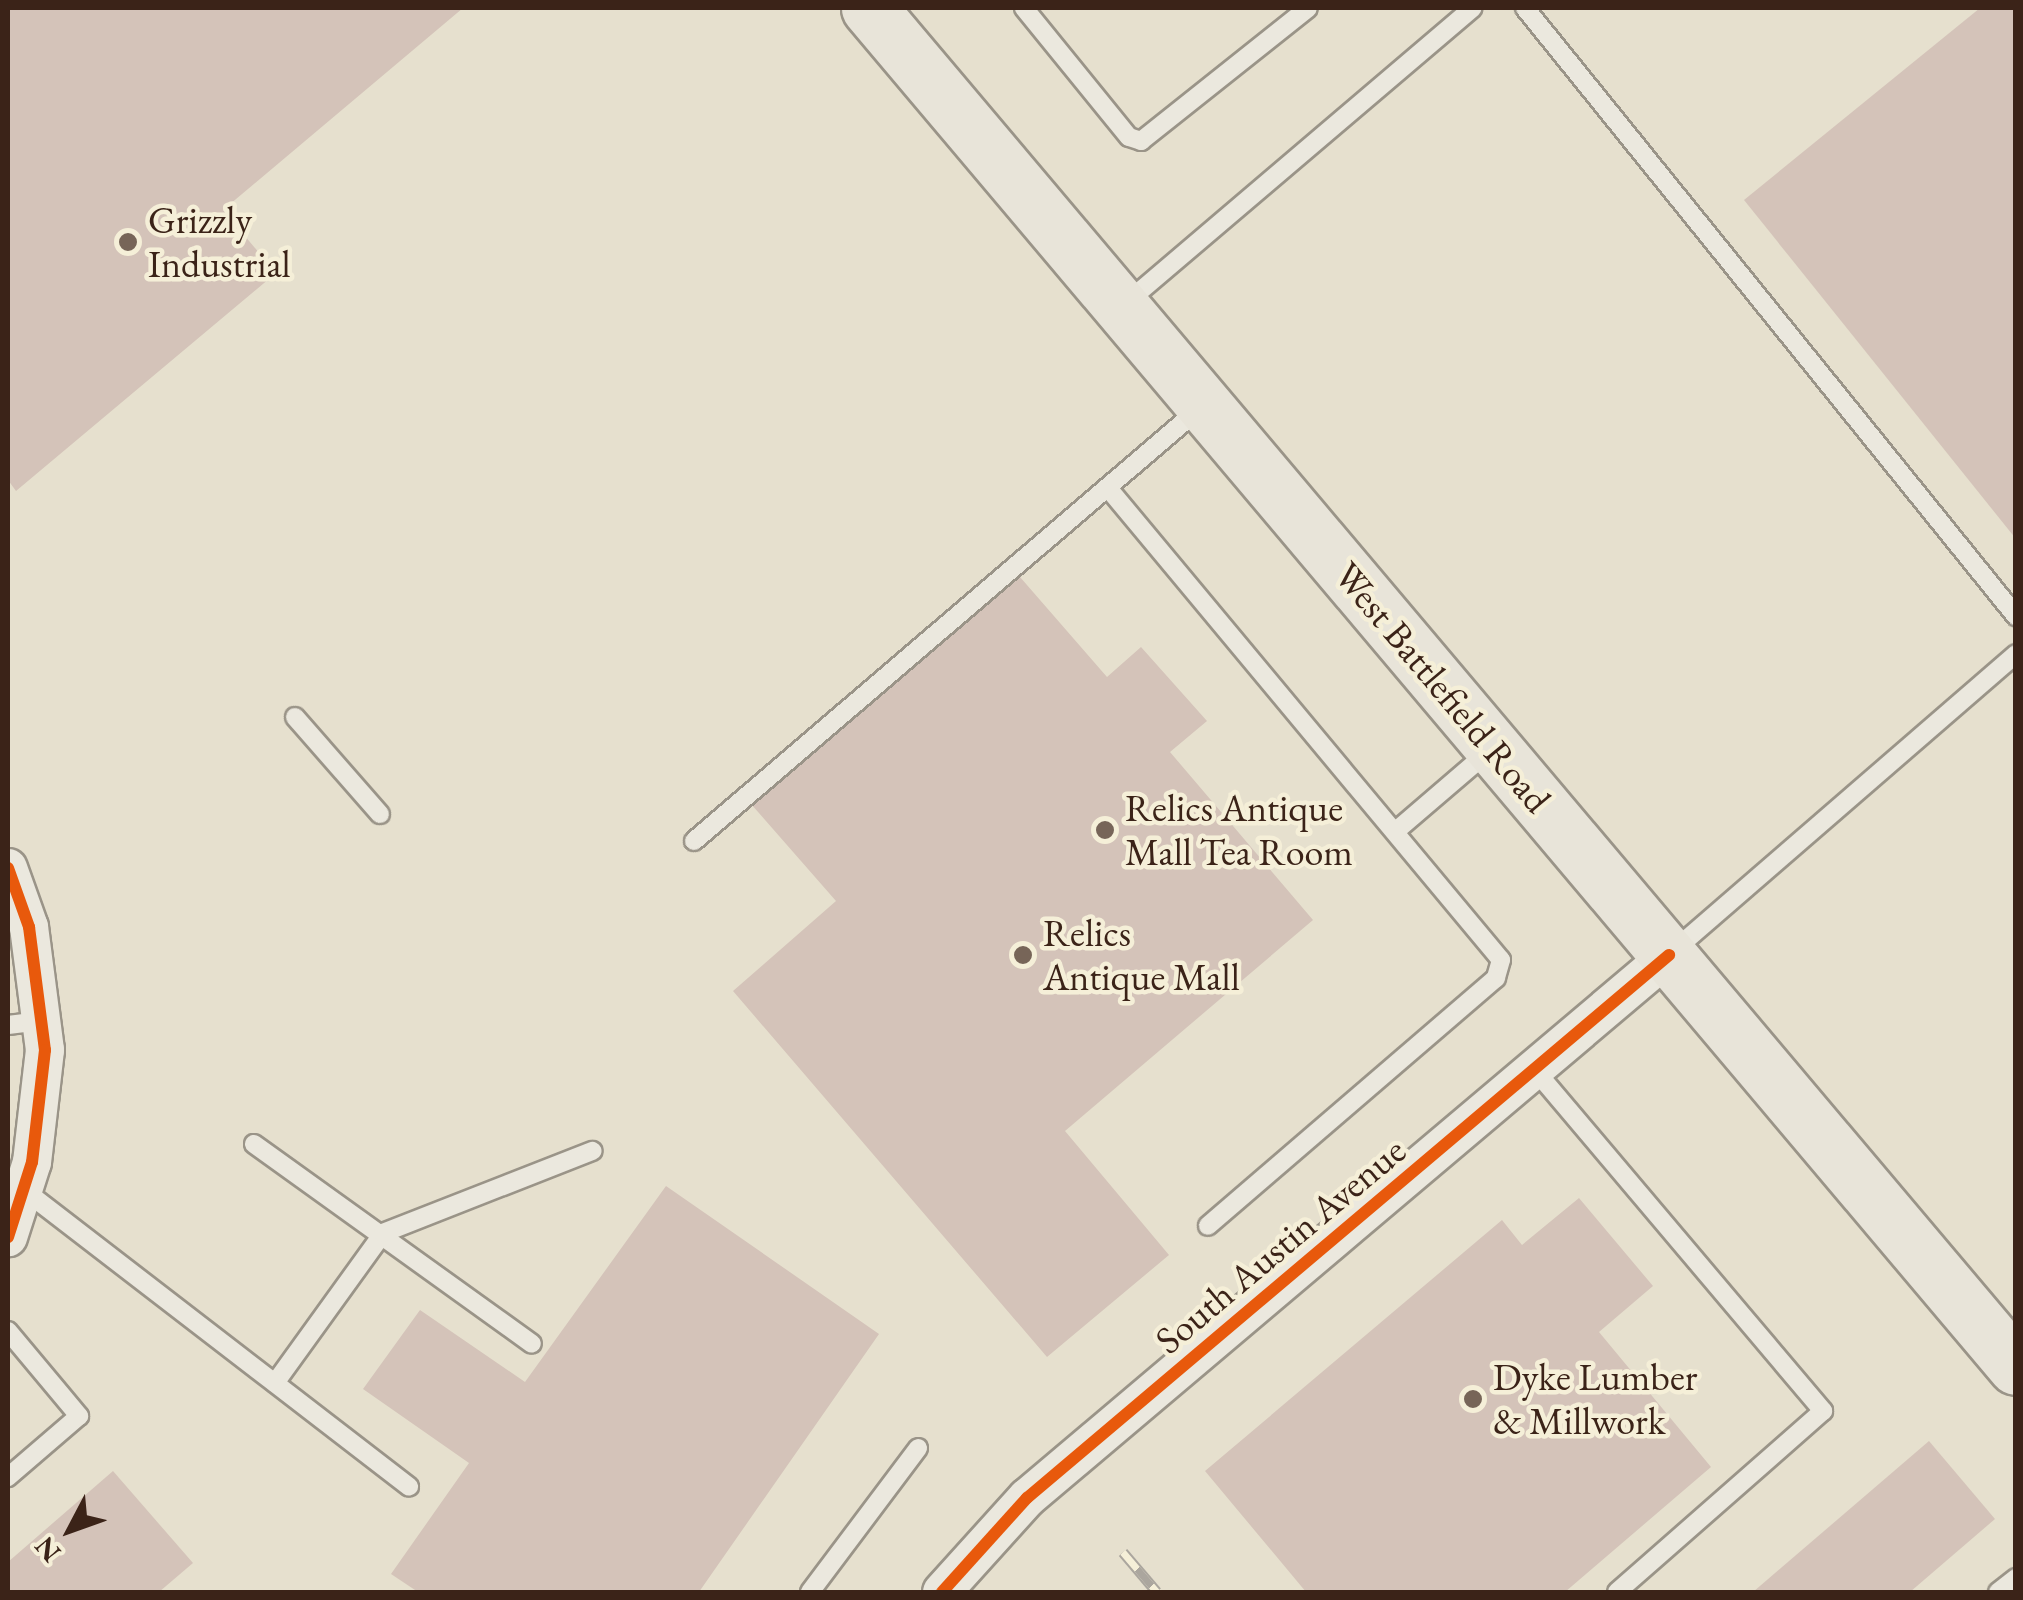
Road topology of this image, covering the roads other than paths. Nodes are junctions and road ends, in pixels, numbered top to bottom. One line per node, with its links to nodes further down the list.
1 (870, 8): 6 (main road, West Battlefield Road)
2 (1024, 8): 3 (lane)
3 (1308, 8)
4 (1473, 8): 6 (lane)
5 (1525, 8): 9 (lane)
6 (1122, 306): 7 (main road, West Battlefield Road)
7 (1205, 405): 8 (lane); 12 (main road, West Battlefield Road)
8 (1108, 488): 14 (lane); 15 (lane)
9 (2016, 616)
10 (2016, 654): 17 (lane)
11 (295, 718): 13 (lane)
12 (1494, 747): 14 (lane); 17 (main road, West Battlefield Road)
13 (380, 814)
14 (1397, 830): 23 (lane)
15 (694, 841)
16 (8, 868): 18 (street)
17 (1669, 955): 19 (street, South Austin Avenue); 28 (main road, West Battlefield Road)
18 (25, 1023): 22 (street)
19 (1534, 1069): 35 (street, South Austin Avenue); 36 (lane)
20 (254, 1144): 24 (lane)
21 (592, 1151): 24 (lane)
22 (24, 1190): 25 (street); 29 (lane)
23 (1208, 1226)
24 (383, 1233): 27 (lane); 29 (lane)
25 (8, 1237)
26 (8, 1331): 31 (lane)
27 (532, 1344)
28 (2016, 1366)
29 (275, 1383): 32 (lane)
30 (918, 1448): 34 (lane)
31 (8, 1477)
32 (410, 1486)
33 (2016, 1578): 37 (lane)
34 (810, 1592)
35 (942, 1592)
36 (1617, 1592)
37 (1998, 1592)

